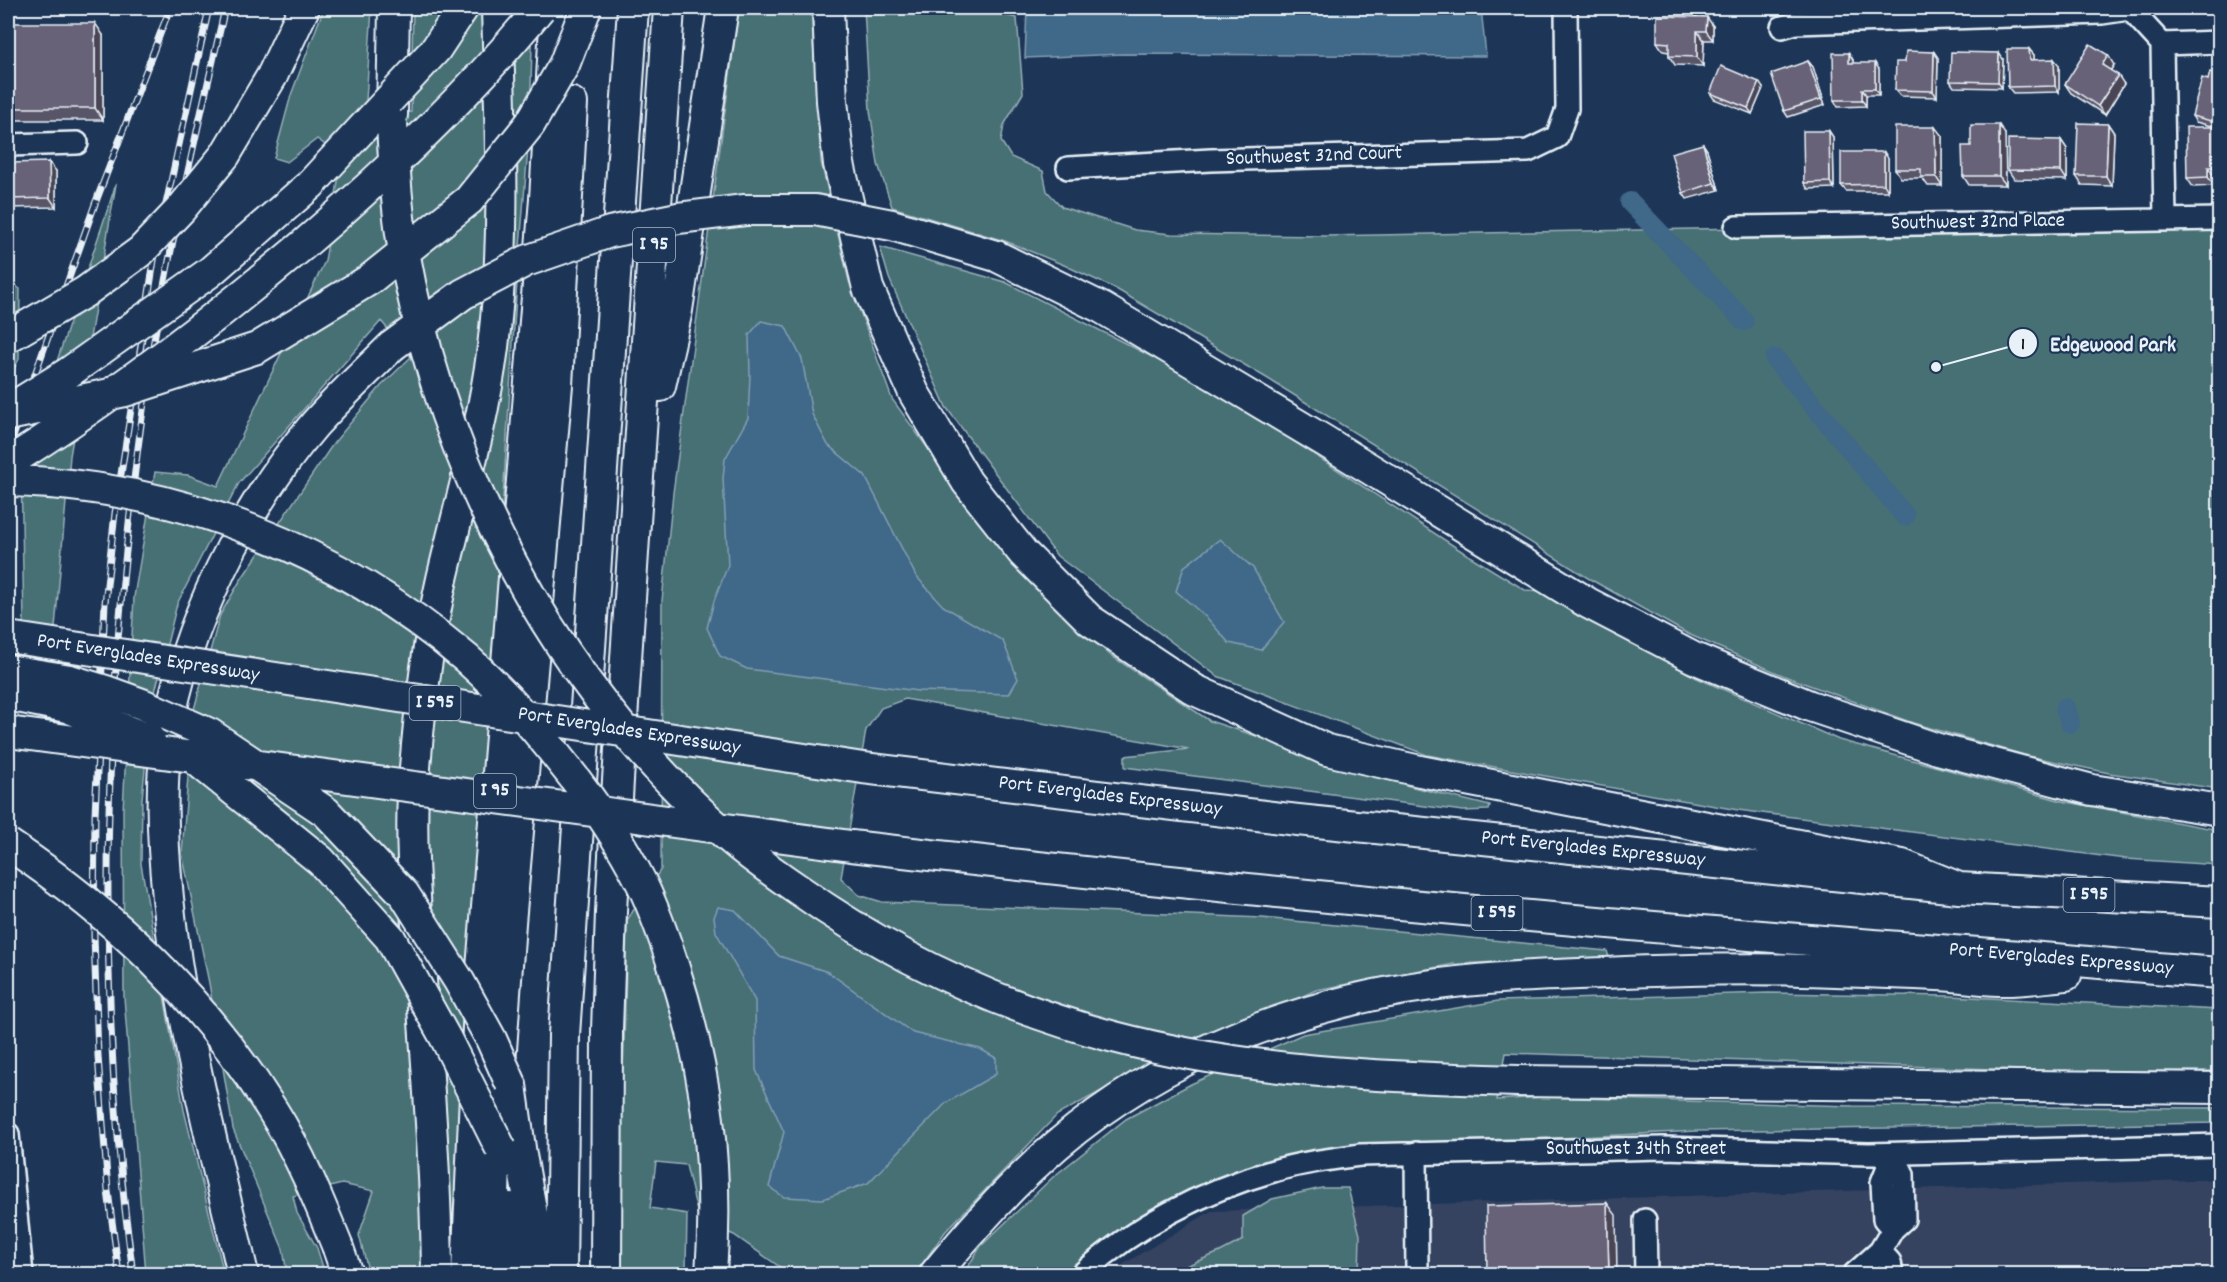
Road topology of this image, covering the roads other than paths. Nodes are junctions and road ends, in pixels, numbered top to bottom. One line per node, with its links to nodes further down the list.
1 (304, 8): 24 (highway, bridge)
2 (393, 8): 39 (highway, bridge)
3 (463, 8): 25 (highway, bridge)
4 (497, 8): 49 (highway)
5 (540, 8): 26 (highway, bridge)
6 (556, 8): 50 (highway, I 95)
7 (577, 8): 51 (highway)
8 (586, 8): 25 (highway, bridge)
9 (633, 8): 54 (highway)
10 (669, 8): 28 (highway, I 95)
11 (723, 8): 28 (highway)
12 (828, 8): 35 (highway)
13 (1566, 8): 20 (street, Southwest 32nd Court)
14 (2129, 8): 15 (street); 17 (street)
15 (1782, 27)
16 (2220, 42): 17 (street)
17 (2162, 44): 22 (street)
18 (77, 143): 19 (street)
19 (8, 145)
20 (1068, 168)
21 (2220, 219): 22 (street, Southwest 32nd Place)
22 (2165, 220): 23 (street, Southwest 32nd Place)
23 (1736, 227)
24 (8, 337)
25 (8, 412)
26 (8, 464)
27 (8, 481): 56 (highway, bridge)
28 (638, 483): 55 (highway, I 95)
29 (8, 637): 35 (highway, Port Everglades Expressway / I 595, bridge)
30 (8, 670): 53 (highway, bridge)
31 (8, 695): 52 (highway, bridge)
32 (8, 732): 37 (highway, Port Everglades Expressway / I 595, bridge)
33 (2220, 810): 48 (highway, bridge)
34 (8, 844): 46 (highway, bridge)
35 (1959, 888): 36 (highway, Port Everglades Expressway / I 595)
36 (2220, 903)
37 (2145, 969): 38 (highway, Port Everglades Expressway / I 595); 57 (highway)
38 (2220, 973)
39 (2220, 1088)
40 (8, 1145): 47 (street)
41 (2220, 1145): 43 (street, Southwest 34th Street)
42 (1416, 1153): 43 (street, Southwest 34th Street); 58 (street, Southwest 34th Street); 59 (street)
43 (1893, 1154): 45 (street)
44 (1645, 1220): 60 (street)
45 (1880, 1251): 61 (street); 62 (street)
46 (342, 1261)
47 (22, 1275)
48 (243, 1275)
49 (437, 1275)
50 (467, 1275)
51 (492, 1275)
52 (516, 1275)
53 (543, 1275)
54 (561, 1275)
55 (606, 1275)
56 (711, 1275)
57 (935, 1275)
58 (1082, 1275)
59 (1417, 1275)
60 (1646, 1275)
61 (1854, 1275)
62 (1892, 1275)

